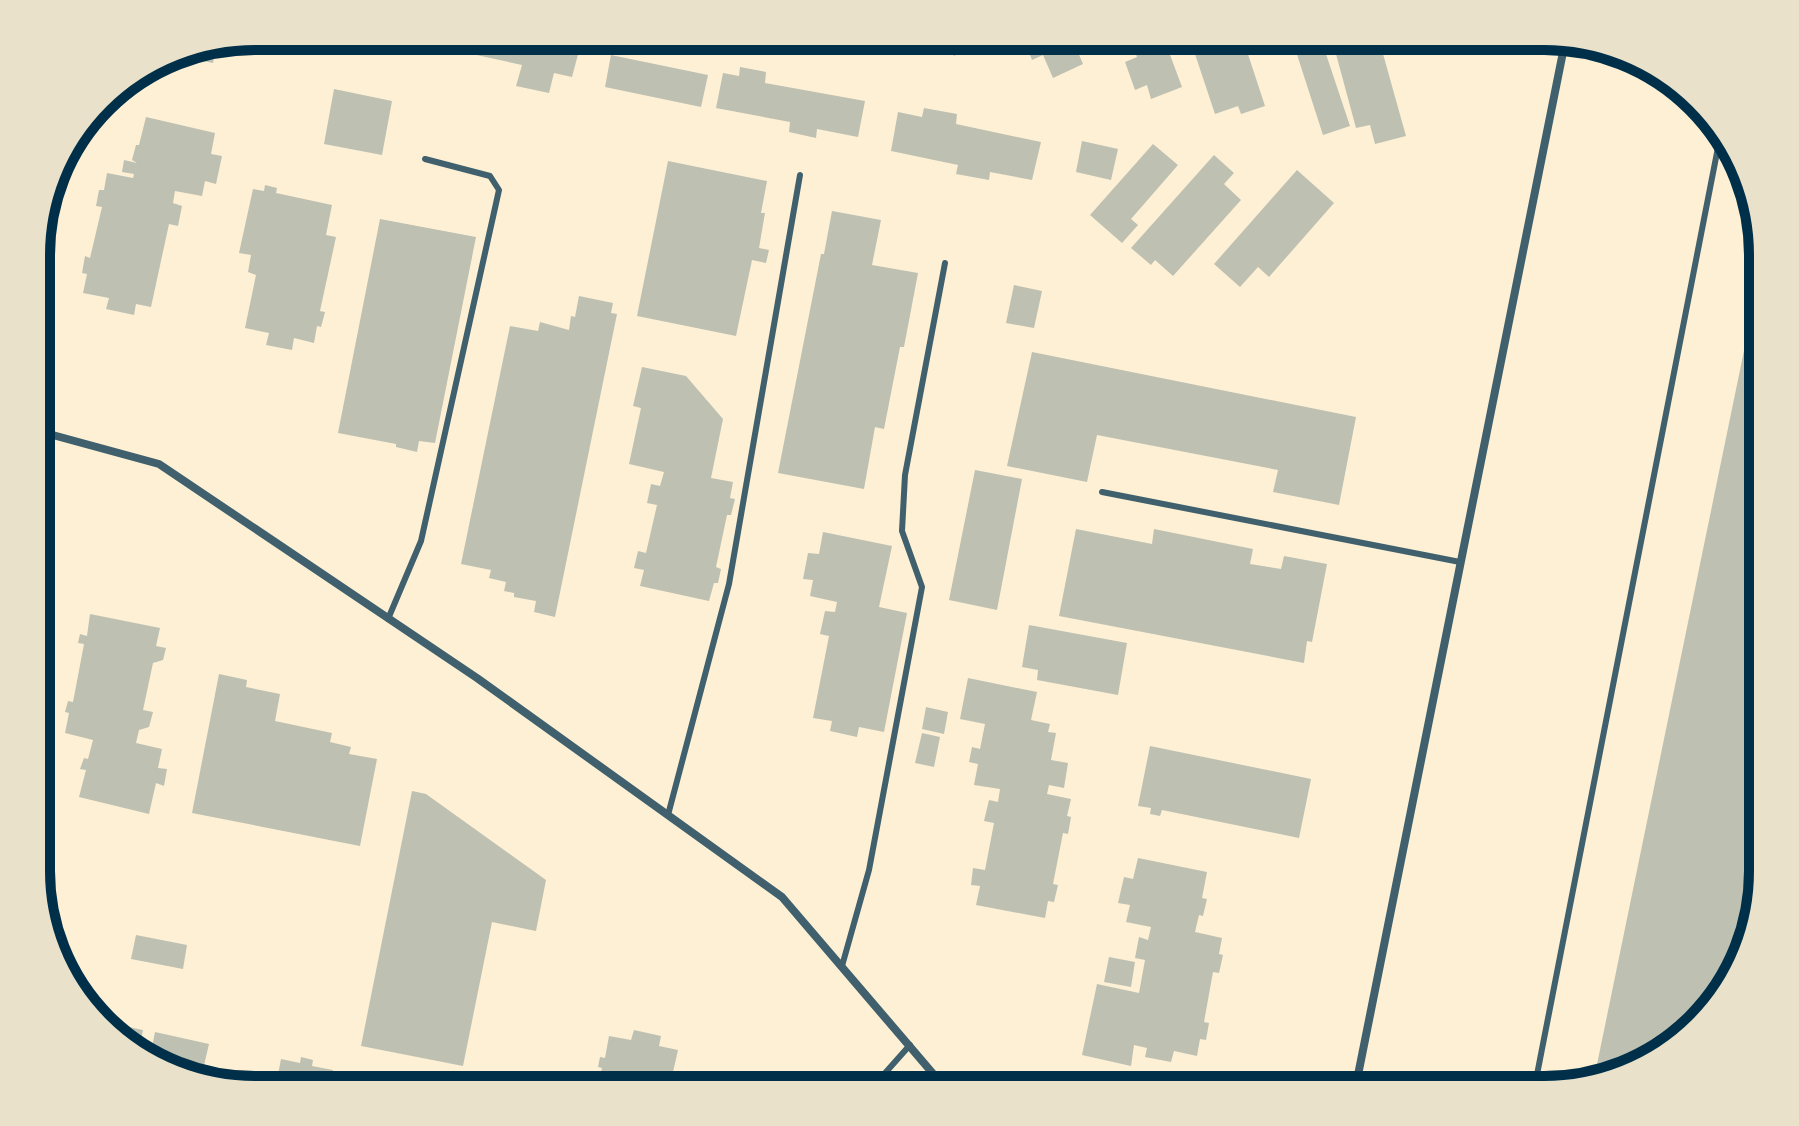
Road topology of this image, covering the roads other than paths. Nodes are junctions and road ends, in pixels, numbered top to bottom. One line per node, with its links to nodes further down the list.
1 (1563, 51): 8 (street)
2 (1718, 147): 16 (lane)
3 (425, 159): 9 (lane)
4 (800, 175): 10 (lane)
5 (945, 263): 11 (lane)
6 (50, 434): 9 (street)
7 (1102, 492): 8 (lane)
8 (1460, 562): 15 (street)
9 (388, 619): 10 (street)
10 (668, 815): 11 (street)
11 (842, 966): 12 (street)
12 (910, 1045): 13 (lane); 14 (street)
13 (882, 1076)
14 (935, 1076)
15 (1358, 1076)
16 (1537, 1076)

